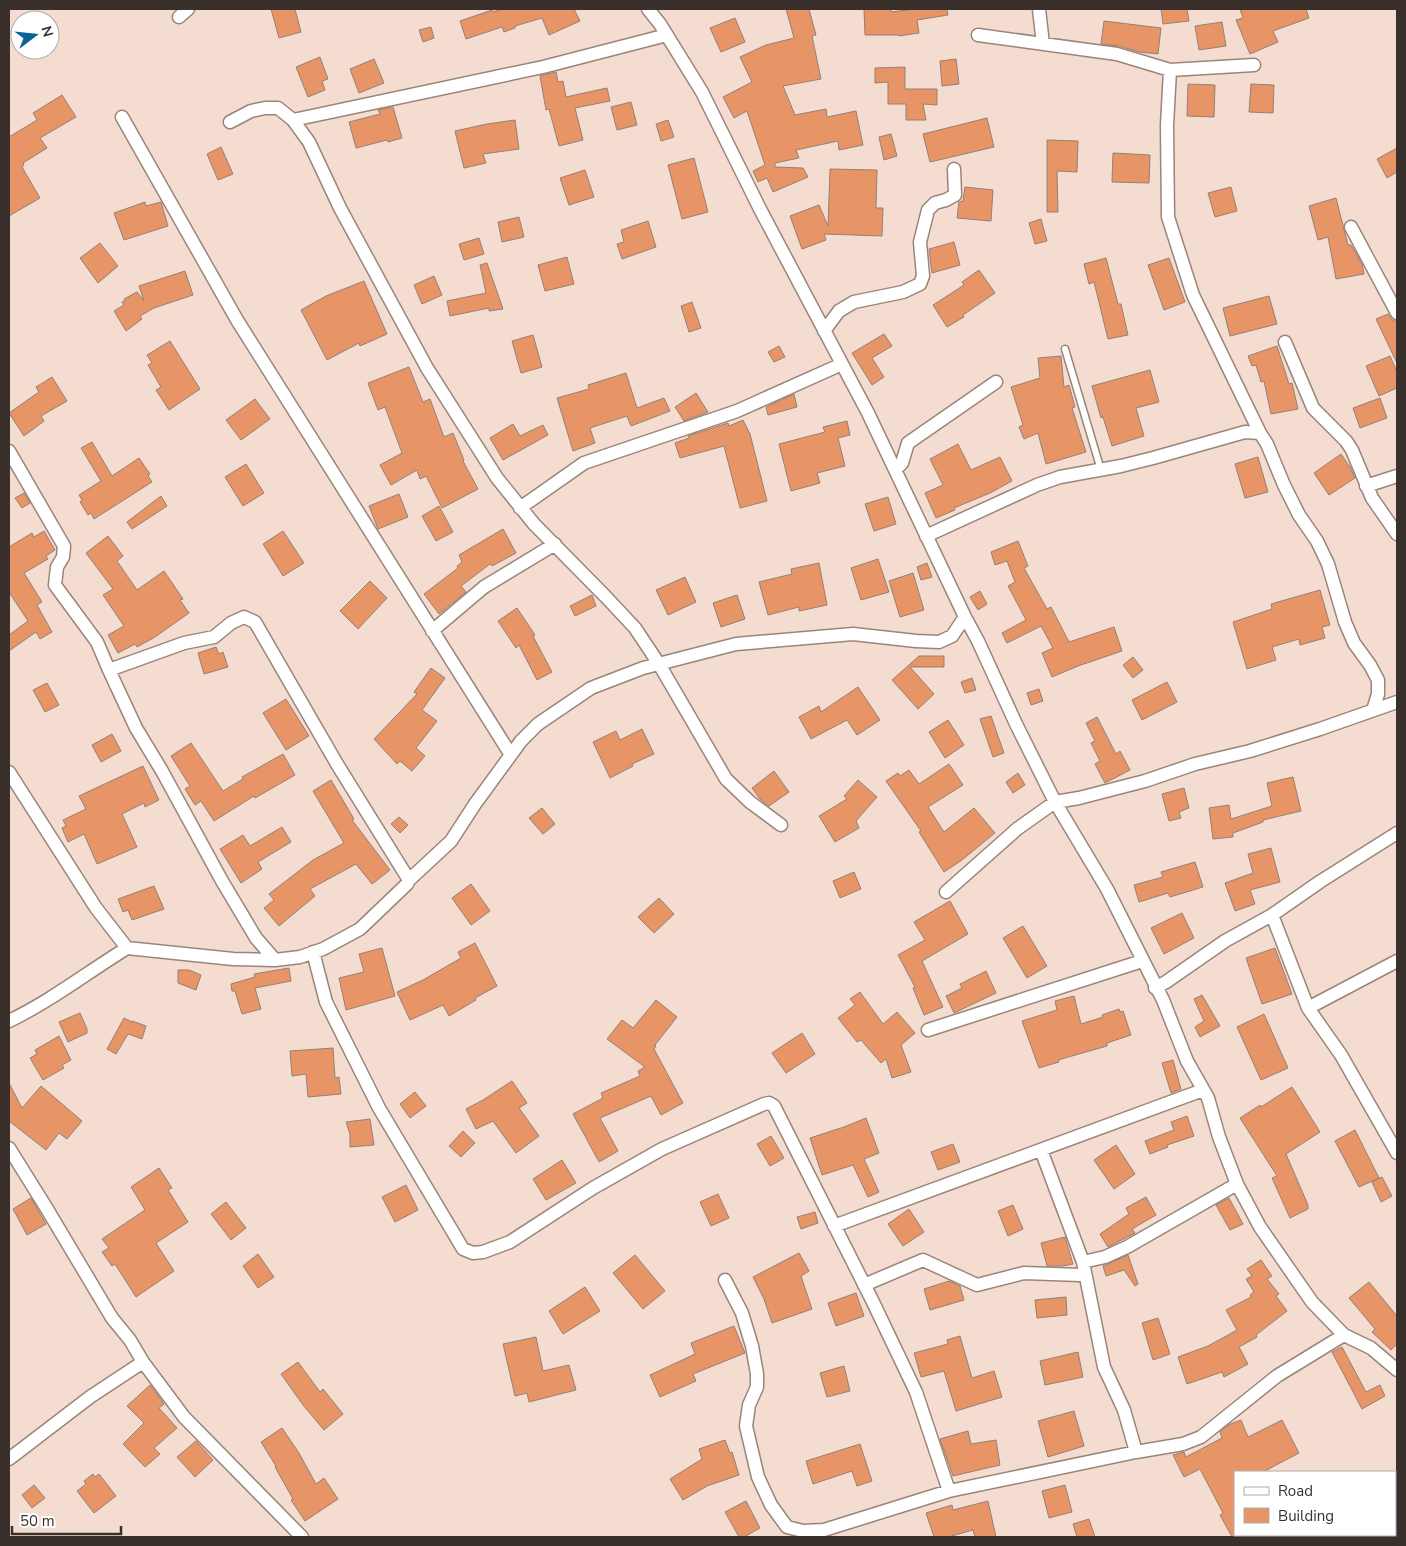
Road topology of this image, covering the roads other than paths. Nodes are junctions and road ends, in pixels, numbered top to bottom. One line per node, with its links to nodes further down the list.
1 (1038, 9): 5 (street)
2 (651, 10): 3 (street)
3 (667, 35): 9 (street); 14 (street)
4 (978, 35): 5 (street)
5 (1043, 44): 7 (street)
6 (1254, 65): 7 (street)
7 (1170, 70): 19 (street)
8 (122, 117): 30 (street)
9 (293, 120): 10 (street); 25 (street)
10 (230, 122)
11 (954, 169): 14 (street)
12 (1351, 227): 13 (street)
13 (1397, 313)
14 (824, 331): 17 (street)
15 (1285, 342): 24 (street)
16 (1065, 349): 22 (lane)
17 (842, 364): 21 (street); 25 (street)
18 (996, 382): 21 (street)
19 (1260, 433): 22 (street); 36 (street)
20 (9, 451): 34 (street)
21 (895, 470): 27 (street)
22 (1101, 470): 27 (street)
23 (1397, 476): 24 (street)
24 (1366, 486): 26 (street)
25 (520, 508): 28 (street)
26 (1397, 534)
27 (926, 536): 29 (street)
28 (555, 544): 30 (street); 33 (street)
29 (965, 617): 31 (street); 32 (street)
30 (432, 631): 37 (street)
31 (952, 636): 32 (street); 33 (street)
32 (978, 642): 39 (street)
33 (659, 664): 37 (street); 40 (street)
34 (109, 670): 42 (street); 47 (street)
35 (1397, 702): 36 (street)
36 (1373, 710): 39 (street)
37 (511, 755): 42 (street)
38 (9, 772): 45 (street)
39 (1055, 802): 43 (street); 48 (street)
40 (781, 825)
41 (1397, 833): 44 (street)
42 (410, 880): 46 (street)
43 (946, 892)
44 (1272, 915): 50 (street); 51 (street)
45 (127, 948): 47 (street); 52 (street)
46 (314, 952): 47 (street); 60 (street)
47 (275, 960)
48 (1142, 961): 50 (street); 53 (street)
49 (1397, 962): 51 (street)
50 (1155, 988): 54 (street)
51 (1308, 1008): 57 (street)
52 (9, 1021)
53 (928, 1030)
54 (1204, 1090): 56 (street); 59 (street)
55 (9, 1148): 58 (street)
56 (1041, 1150): 60 (street); 61 (street)
57 (1397, 1154)
58 (13, 1164): 65 (street)
59 (1236, 1184): 61 (street); 64 (street)
60 (834, 1226): 63 (street)
61 (1084, 1268): 63 (street); 67 (street)
62 (725, 1280): 69 (street)
63 (864, 1285): 69 (street)
64 (1344, 1335): 66 (street); 67 (street)
65 (143, 1362): 68 (street); 70 (street)
66 (1397, 1370)
67 (1136, 1452): 69 (street)
68 (9, 1460)
69 (949, 1490)
70 (302, 1537)

